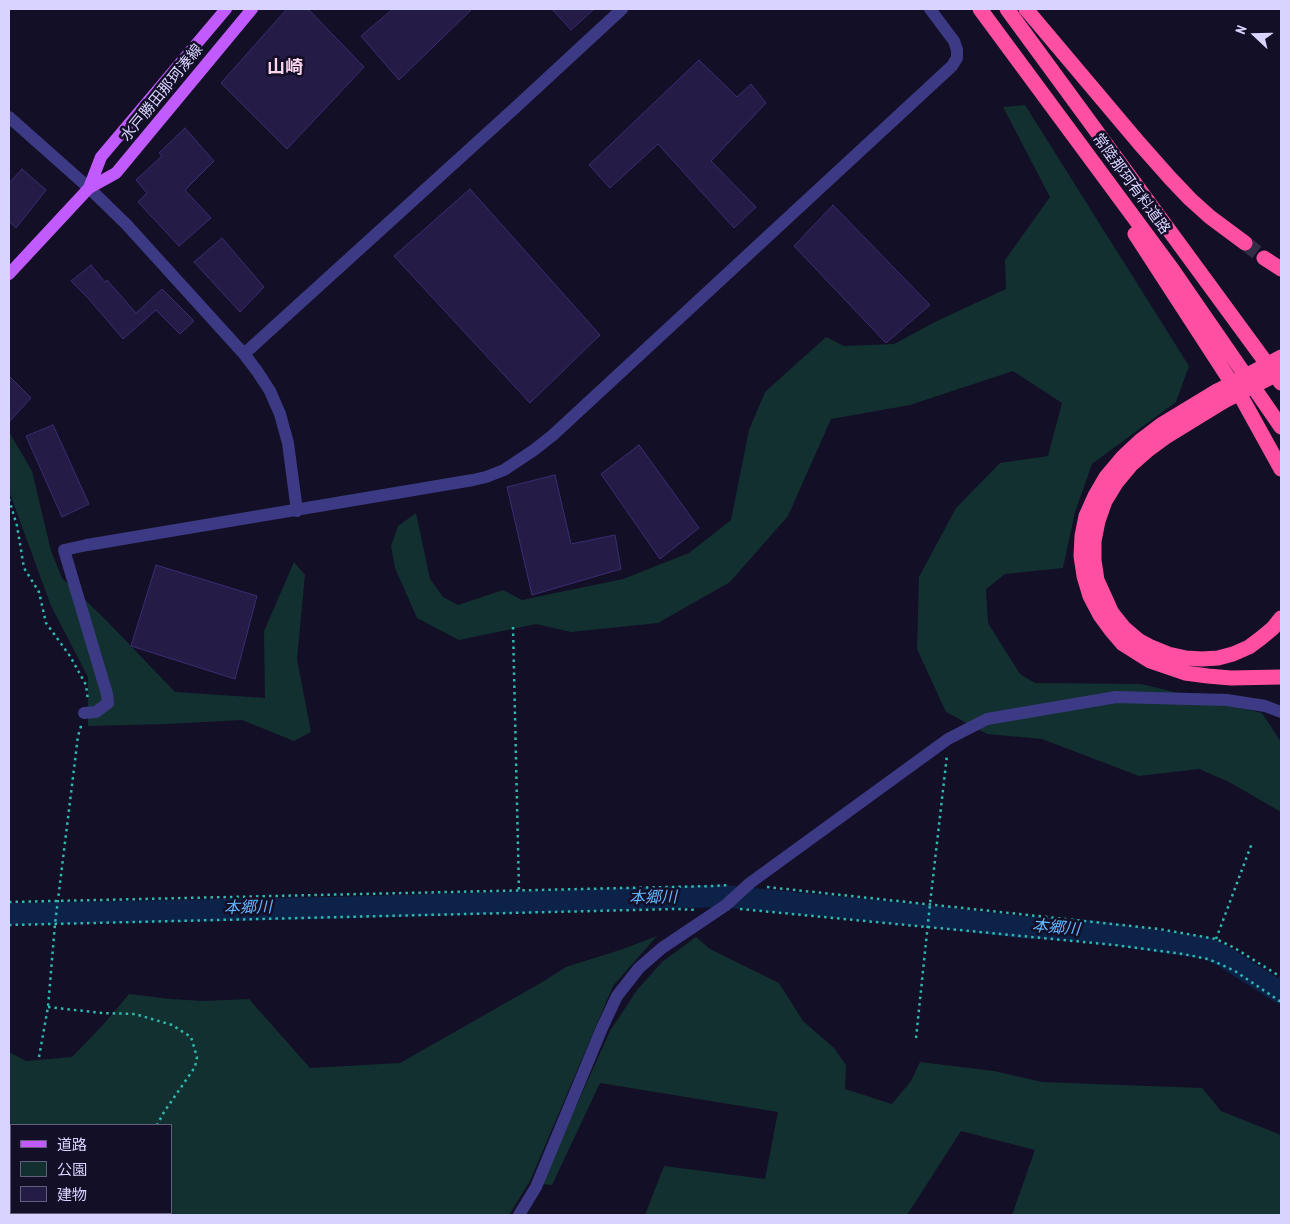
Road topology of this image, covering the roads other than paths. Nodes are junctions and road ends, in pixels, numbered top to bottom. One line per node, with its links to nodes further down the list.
1 (226, 9): 10 (main road, 水戸勝田那珂湊線)
2 (252, 9): 10 (main road, 水戸勝田那珂湊線)
3 (622, 9): 15 (street)
4 (930, 9): 21 (street)
5 (980, 9): 9 (highway, 常陸那珂有料道路)
6 (1007, 9): 16 (highway, 常陸那珂有料道路)
7 (1026, 9): 11 (highway)
8 (9, 117): 10 (street)
9 (1068, 127): 19 (highway, 常陸那珂有料道路); 20 (highway)
10 (89, 188): 14 (main road, 水戸勝田那珂湊線); 15 (street)
11 (1245, 243)
12 (1264, 258): 13 (highway)
13 (1281, 270)
14 (9, 274)
15 (244, 354): 21 (street)
16 (1278, 366): 17 (highway, 常陸那珂有料道路); 18 (highway, bridge)
17 (1281, 383)
18 (1221, 396): 22 (highway); 23 (highway)
19 (1281, 427)
20 (1281, 469)
21 (297, 511): 25 (street)
22 (1281, 618)
23 (1281, 677)
24 (1281, 712): 26 (street)
25 (84, 713)
26 (519, 1215)

